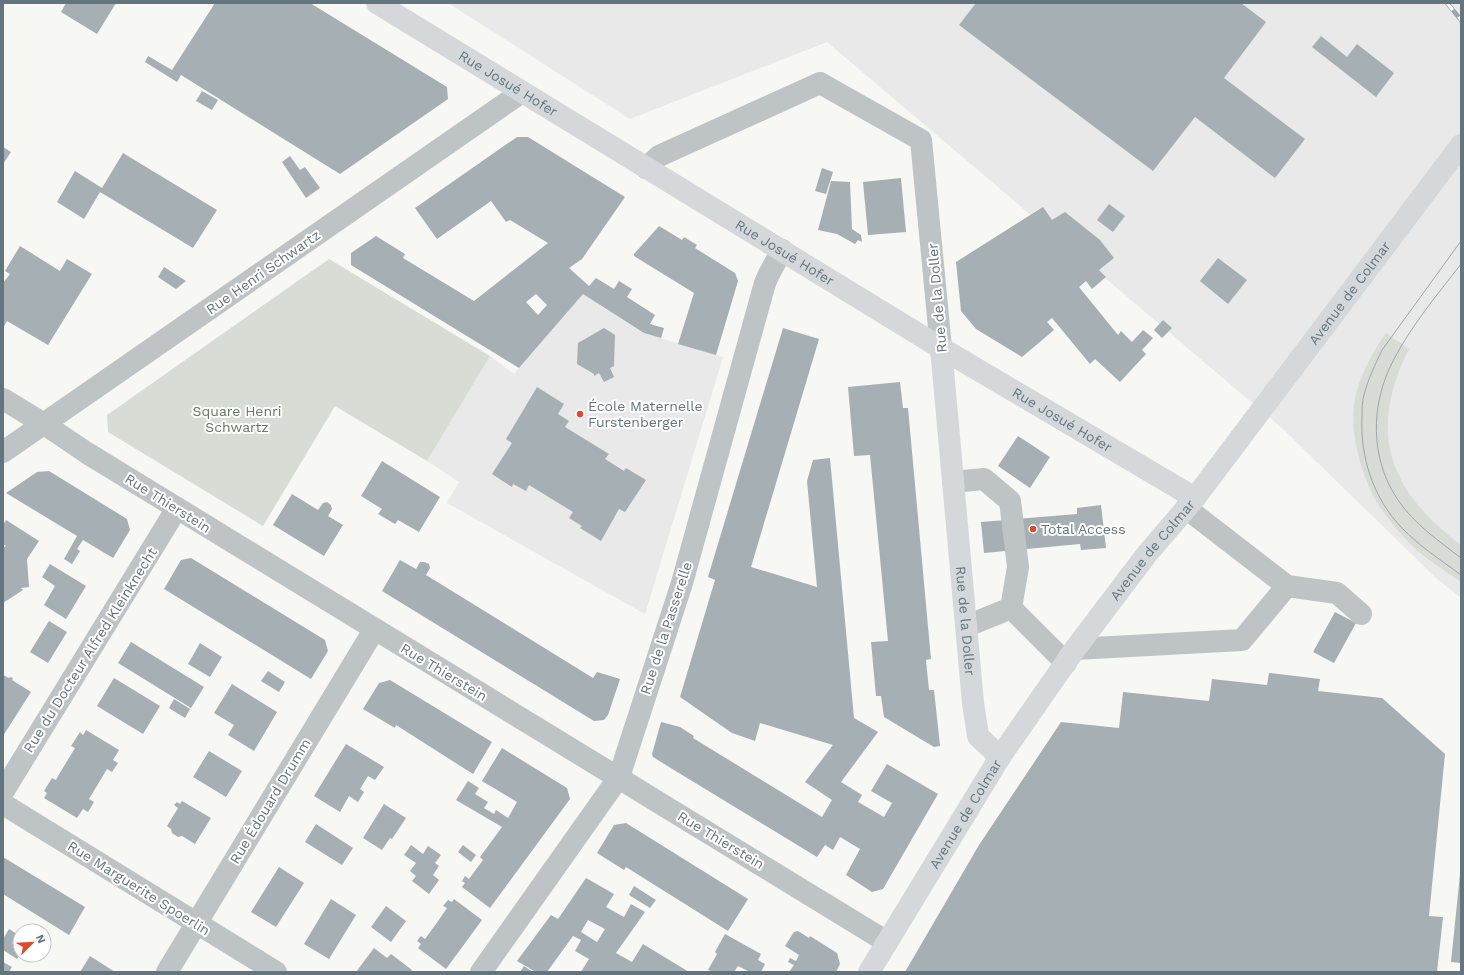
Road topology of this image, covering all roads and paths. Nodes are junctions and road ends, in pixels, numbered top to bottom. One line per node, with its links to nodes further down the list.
1 (377, 3): 2 (main road, Rue Josué Hofer)
2 (522, 92): 4 (main road, Rue Josué Hofer); 8 (street, Rue Henri Schwartz)
3 (1461, 145): 11 (main road, Avenue de Colmar)
4 (646, 168): 5 (main road, Rue Josué Hofer); 6 (street, Rue de la Doller)
5 (782, 250): 6 (main road, Rue Josué Hofer); 20 (street, Rue de la Passerelle)
6 (941, 348): 10 (main road, Rue de la Doller); 11 (main road, Rue Josué Hofer)
7 (3, 399): 8 (street, Rue Thierstein)
8 (44, 424): 9 (street, Rue Henri Schwartz); 12 (street, Rue Thierstein)
9 (3, 452)
10 (953, 482): 14 (street); 16 (main road, Rue de la Doller)
11 (1191, 503): 13 (street); 18 (main road, Avenue de Colmar)
12 (177, 508): 17 (street, Rue Thierstein); 21 (street, Rue du Docteur Alfred Kleinknecht)
13 (1287, 586): 15 (street); 18 (street)
14 (1011, 608): 16 (street); 18 (street)
15 (1361, 614)
16 (967, 626): 19 (main road, Rue de la Doller)
17 (374, 630): 20 (street, Rue Thierstein); 23 (street, Rue Édouard Drumm)
18 (1070, 656): 19 (main road, Avenue de Colmar)
19 (1000, 757): 24 (main road, Avenue de Colmar)
20 (619, 777): 24 (street, Rue Thierstein); 27 (street, Rue de la Passerelle)
21 (3, 792)
22 (3, 804): 23 (street, Rue Marguerite Spoerlin)
23 (197, 923): 25 (street, Rue Édouard Drumm); 26 (street, Rue Marguerite Spoerlin)
24 (887, 942): 28 (main road, Avenue de Colmar)
25 (166, 972)
26 (276, 972)
27 (481, 972)
28 (869, 972)

